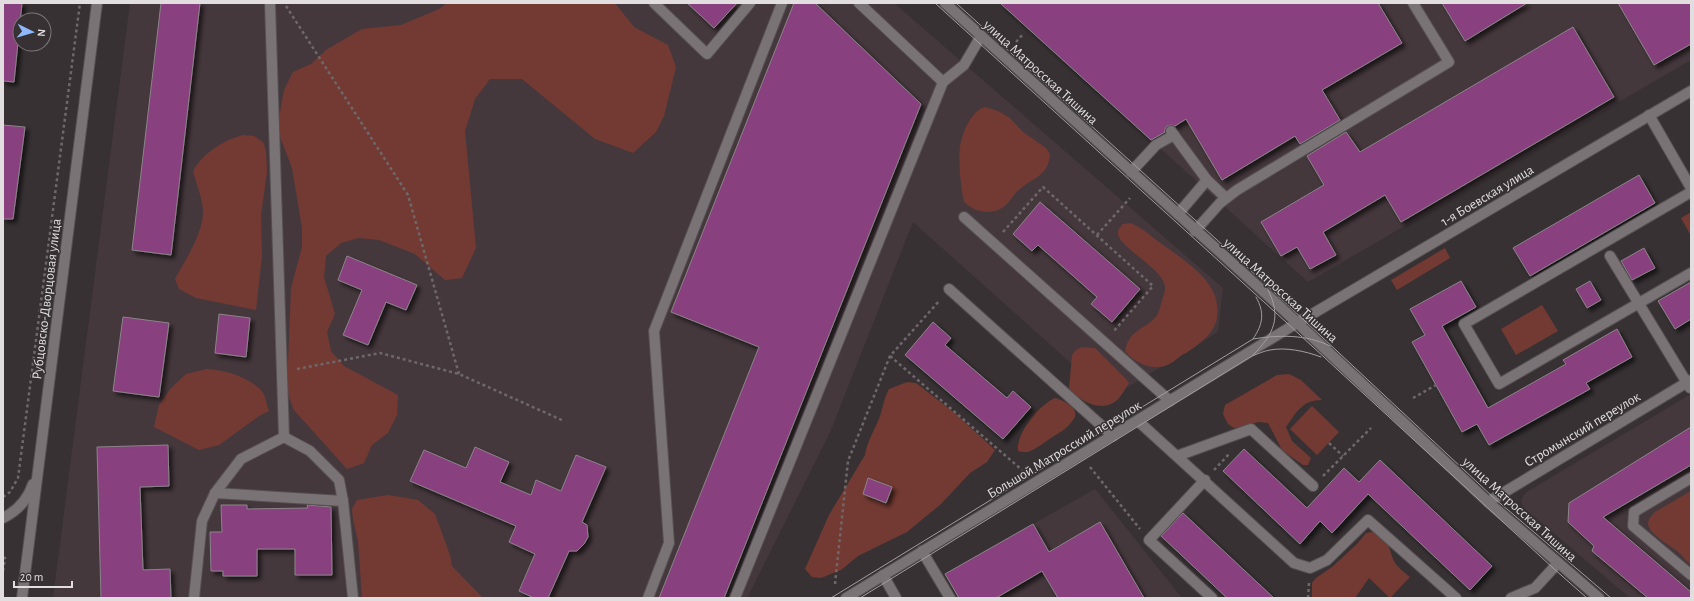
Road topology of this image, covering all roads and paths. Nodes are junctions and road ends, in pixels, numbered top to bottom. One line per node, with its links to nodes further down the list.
1 (80, 3): 56 (path)
2 (97, 3): 51 (street, Рубцовско-Дворцовая улица)
3 (270, 3): 35 (street)
4 (284, 3): 36 (path)
5 (654, 3): 6 (street)
6 (750, 3)
7 (782, 3): 72 (street)
8 (859, 3): 14 (street)
9 (944, 3): 12 (street, улица Матросская Тишина)
10 (1413, 3): 22 (street)
11 (1023, 34): 13 (path)
12 (981, 36): 14 (street); 17 (street, улица Матросская Тишина)
13 (1016, 42)
14 (943, 82): 73 (street)
15 (1691, 91): 16 (street, 1-я Боевская улица)
16 (1649, 115): 19 (street); 32 (street, 1-я Боевская улица)
17 (1131, 172): 18 (street); 23 (street, улица Матросская Тишина)
18 (1207, 180): 22 (street); 23 (street)
19 (1691, 188)
20 (1691, 192): 31 (street)
21 (1130, 198): 26 (path)
22 (1226, 198): 25 (street)
23 (1178, 214): 25 (street, улица Матросская Тишина)
24 (964, 217): 27 (street)
25 (1196, 231): 32 (street, улица Матросская Тишина)
26 (1097, 236): 27 (path); 33 (path)
27 (993, 243): 33 (street)
28 (1610, 256): 31 (street)
29 (1691, 273): 31 (street)
30 (949, 289): 34 (path); 44 (street)
31 (1639, 303): 38 (street)
32 (1297, 323): 40 (street, Большой Матросский переулок); 58 (street, улица Матросская Тишина)
33 (1104, 342): 40 (street)
34 (890, 356): 50 (path); 67 (path)
35 (281, 372): 36 (path); 45 (street)
36 (459, 374): 41 (path)
37 (1436, 384): 39 (path)
38 (1690, 384): 58 (street, Стромынский переулок)
39 (1414, 398)
40 (1170, 401): 42 (street, Большой Матросский переулок)
41 (564, 421)
42 (1138, 421): 44 (street, Большой Матросский переулок); 47 (street)
43 (1371, 428): 48 (path)
44 (1113, 436): 61 (street, Большой Матросский переулок)
45 (284, 437): 55 (street); 57 (street)
46 (1329, 443): 48 (path)
47 (1177, 456): 53 (street); 54 (street)
48 (1343, 456): 54 (path)
49 (1090, 467): 60 (path)
50 (1022, 470)
51 (38, 473): 59 (street); 69 (street, Рубцовско-Дворцовая улица)
52 (1691, 478): 66 (street)
53 (1205, 480): 60 (street); 77 (street)
54 (1313, 486)
55 (215, 493): 57 (street); 70 (street)
56 (3, 496)
57 (343, 501): 71 (street)
58 (1488, 502): 63 (street, улица Матросская Тишина)
59 (3, 518)
60 (1149, 540): 76 (street)
61 (922, 551): 65 (street, Большой Матросский переулок); 75 (street)
62 (3, 558): 64 (path)
63 (1558, 563): 78 (street); 79 (street, улица Матросская Тишина)
64 (3, 571)
65 (883, 575): 68 (street, Большой Матросский переулок); 74 (street)
66 (1691, 575)
67 (835, 584)
68 (851, 597)
69 (22, 598)
70 (194, 598)
71 (353, 598)
72 (648, 598)
73 (735, 598)
74 (896, 598)
75 (950, 598)
76 (1212, 598)
77 (1456, 598)
78 (1511, 598)
79 (1599, 598)

